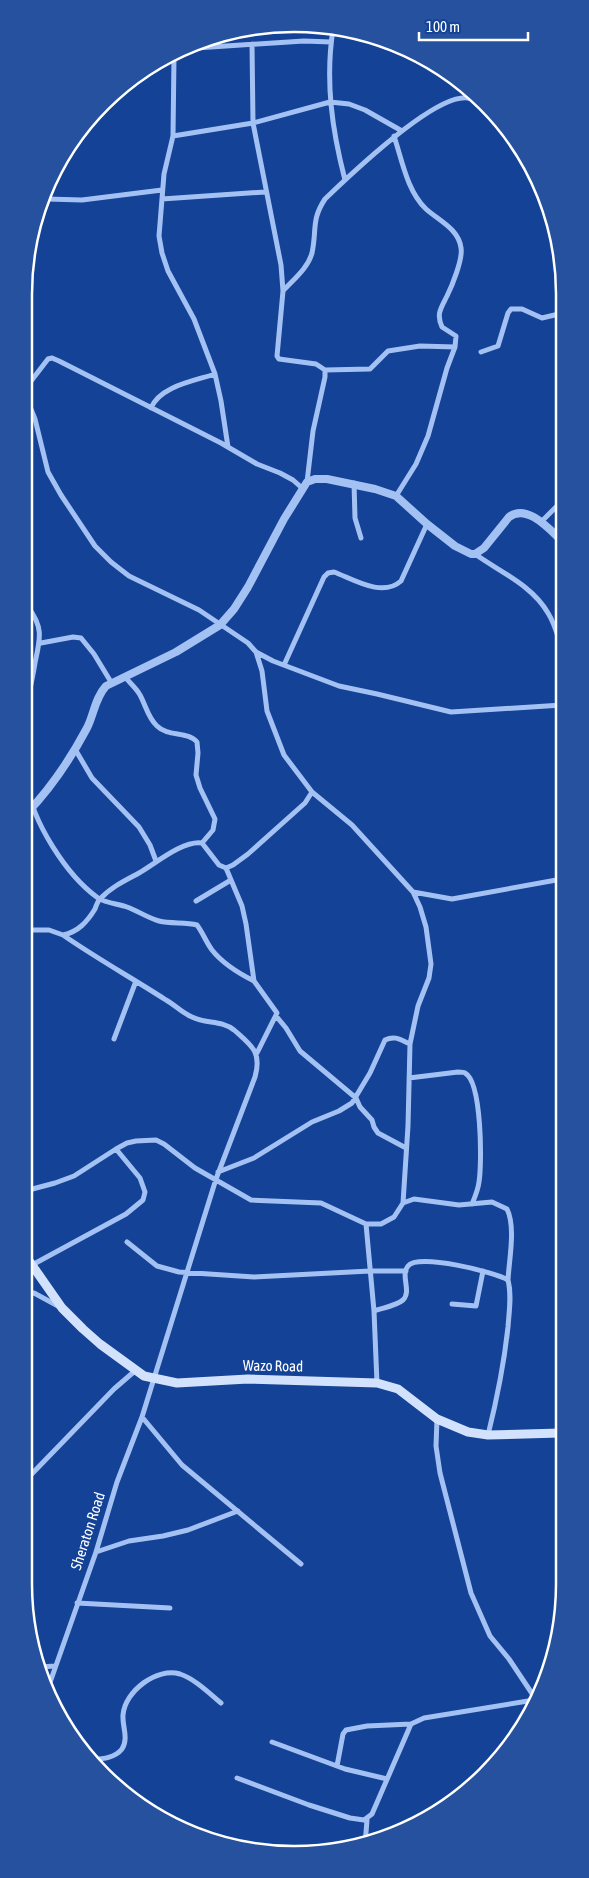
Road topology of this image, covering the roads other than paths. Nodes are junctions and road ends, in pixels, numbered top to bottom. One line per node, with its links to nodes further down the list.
1 (332, 36): 2 (street)
2 (331, 42): 3 (street); 7 (street)
3 (252, 44): 4 (street); 8 (street)
4 (207, 47)
5 (174, 63): 10 (street)
6 (468, 98): 9 (street)
7 (330, 102): 8 (street); 9 (street); 12 (street)
8 (252, 123): 10 (street); 14 (street)
9 (402, 132): 11 (street)
10 (173, 136): 13 (street)
11 (394, 136): 12 (street); 19 (street)
12 (345, 180): 17 (street)
13 (162, 190): 15 (street); 16 (street)
14 (265, 192): 16 (street); 17 (street)
15 (50, 199)
16 (162, 199): 22 (street)
17 (283, 290): 21 (street)
18 (556, 315): 20 (street)
19 (455, 347): 21 (street); 29 (street)
20 (482, 352)
21 (325, 370): 28 (street)
22 (215, 374): 24 (street); 26 (street)
23 (32, 380): 24 (street)
24 (150, 408): 26 (street)
25 (32, 412): 37 (street)
26 (228, 447): 28 (street)
27 (354, 483): 28 (street); 29 (street); 34 (street)
28 (305, 485): 37 (street)
29 (396, 496): 32 (street)
30 (556, 507): 31 (street)
31 (541, 522): 33 (street); 35 (street)
32 (427, 524): 35 (street); 41 (street)
33 (556, 536)
34 (361, 538)
35 (475, 554): 38 (street)
36 (32, 613): 39 (street)
37 (220, 625): 40 (street); 42 (street)
38 (556, 629)
39 (40, 643): 43 (street); 44 (street)
40 (256, 652): 41 (street); 47 (street)
41 (284, 665): 45 (street)
42 (125, 677): 44 (street); 50 (street)
43 (32, 679)
44 (111, 682): 46 (street)
45 (556, 705)
46 (75, 749): 48 (street); 51 (street)
47 (312, 792): 52 (street); 55 (street)
48 (32, 806)
49 (32, 815): 56 (street)
50 (202, 843): 51 (street); 52 (street)
51 (156, 861): 56 (street)
52 (226, 868): 53 (street)
53 (231, 880): 57 (street); 61 (street)
54 (556, 880): 55 (street)
55 (413, 892): 64 (street)
56 (100, 899): 59 (street); 61 (street)
57 (196, 901)
58 (32, 930): 59 (street)
59 (63, 935): 60 (street)
60 (136, 981): 63 (street); 65 (street)
61 (254, 981): 62 (street)
62 (276, 1016): 65 (street); 67 (street)
63 (114, 1039)
64 (410, 1044): 66 (street); 67 (street)
65 (257, 1053): 70 (street, Sheraton Road)
66 (409, 1078): 68 (street); 76 (street)
67 (354, 1100): 68 (street); 70 (street)
68 (406, 1148): 73 (street)
69 (116, 1149): 71 (street); 72 (street); 79 (street)
70 (218, 1172): 71 (street, Sheraton Road)
71 (216, 1179): 77 (street); 83 (street, Sheraton Road)
72 (32, 1189)
73 (404, 1189): 74 (street); 75 (street)
74 (414, 1198): 75 (street); 76 (street)
75 (403, 1202): 77 (street)
76 (472, 1204): 84 (street)
77 (366, 1224): 80 (street)
78 (126, 1242): 83 (street)
79 (32, 1265): 87 (main road, Wazo Road)
80 (370, 1271): 81 (street); 83 (street); 88 (street)
81 (406, 1271): 82 (street); 88 (street)
82 (483, 1271): 84 (street); 86 (street)
83 (188, 1273): 90 (street, Sheraton Road)
84 (508, 1280): 95 (street)
85 (32, 1293): 87 (street)
86 (452, 1304)
87 (62, 1308): 89 (main road, Wazo Road)
88 (374, 1311): 91 (street)
89 (136, 1370): 90 (main road, Wazo Road); 96 (street)
90 (154, 1379): 91 (main road, Wazo Road); 92 (street, Sheraton Road)
91 (377, 1383): 93 (main road, Wazo Road)
92 (142, 1417): 97 (street); 98 (street, Sheraton Road)
93 (437, 1419): 95 (main road, Wazo Road); 105 (street)
94 (556, 1433): 95 (main road, Wazo Road)
95 (488, 1435)
96 (32, 1474)
97 (238, 1511): 98 (street); 99 (street)
98 (96, 1552): 100 (street, Sheraton Road)
99 (301, 1564)
100 (78, 1603): 101 (street); 102 (street, Sheraton Road)
101 (170, 1608)
102 (54, 1666): 103 (street); 104 (street, Sheraton Road)
103 (46, 1667)
104 (50, 1679)
105 (531, 1695)
106 (529, 1700): 108 (street)
107 (221, 1703): 110 (street)
108 (412, 1724): 111 (street); 113 (street)
109 (272, 1742): 111 (street)
110 (100, 1759)
111 (337, 1766): 113 (street)
112 (236, 1778): 114 (street)
113 (388, 1779): 114 (street)
114 (367, 1820): 115 (street)
115 (366, 1836)

